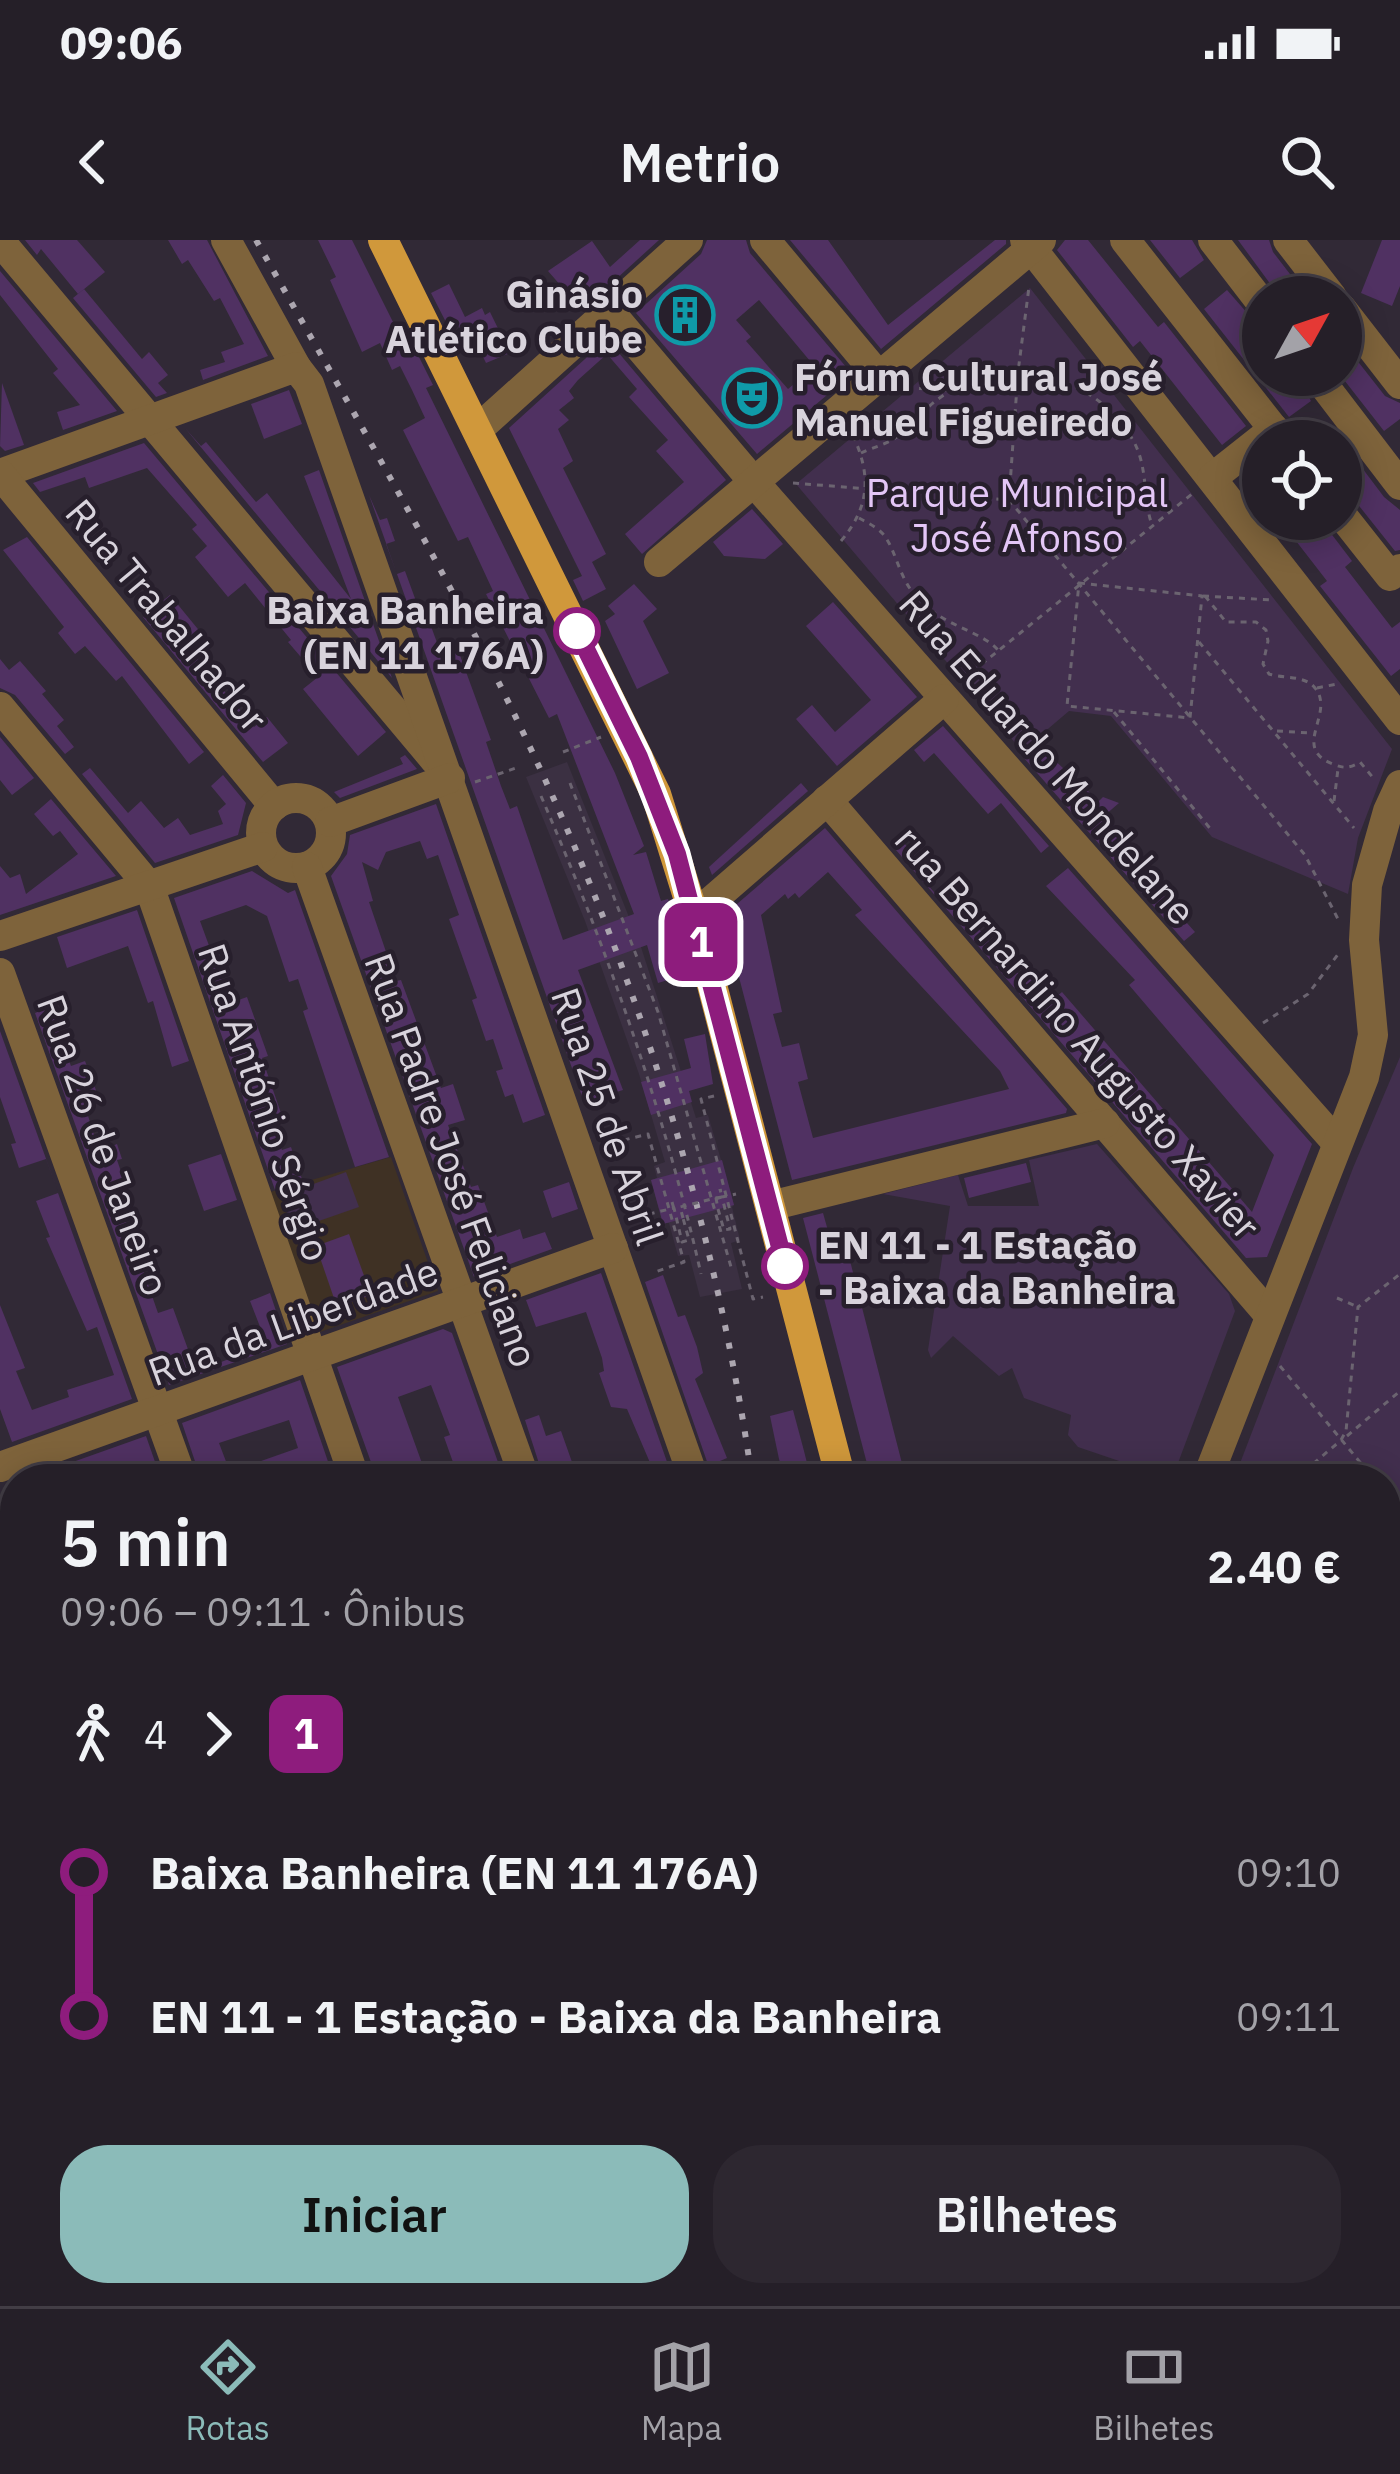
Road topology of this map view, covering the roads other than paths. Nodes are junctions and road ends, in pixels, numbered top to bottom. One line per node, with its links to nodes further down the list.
1 (226, 240): 15 (street, Rua 25 de Abril)
2 (382, 240): 21 (main road)
3 (688, 240): 12 (street)
4 (765, 240): 17 (street)
5 (1125, 240): 20 (street)
6 (1213, 240): 11 (street)
7 (1288, 240): 10 (street)
8 (0, 241): 19 (street)
9 (1033, 242): 17 (street); 25 (street)
10 (1316, 276)
11 (1242, 278)
12 (609, 311): 21 (street); 26 (street, Rua Eduardo Mondelane)
13 (1362, 335): 16 (street)
14 (1400, 339): 16 (street)
15 (296, 367): 19 (street); 33 (street, Rua 25 de Abril)
16 (1394, 376)
17 (891, 381): 26 (street)
18 (1334, 396): 23 (street)
19 (150, 419): 24 (street); 33 (street)
20 (1267, 420)
21 (477, 430): 41 (main road)
22 (1242, 459): 25 (street)
23 (1395, 468)
24 (0, 474): 36 (street, Rua Trabalhador)
25 (1212, 478): 32 (street)
26 (753, 482): 28 (street); 30 (street, Rua Eduardo Mondelane)
27 (1362, 540): 29 (street)
28 (659, 562)
29 (1400, 568)
30 (944, 699): 35 (street); 45 (street, Rua Eduardo Mondelane)
31 (0, 707): 40 (street)
32 (1400, 720)
33 (457, 782): 37 (street); 47 (street, Rua 25 de Abril)
34 (1390, 786): 45 (street)
35 (827, 800): 41 (street); 44 (street, rua Bernardino Augusto Xavier)
36 (274, 806): 37 (street); 38 (street)
37 (330, 822): 39 (street)
38 (263, 847): 39 (street); 40 (street)
39 (307, 867): 48 (street, Rua Padre José Feliciano)
40 (149, 886): 42 (street); 50 (street, Rua António Sérgio)
41 (694, 916): 46 (main road)
42 (0, 936)
43 (0, 973): 51 (street, Rua 26 de Janeiro)
44 (1106, 1124): 46 (street); 49 (street, rua Bernardino Augusto Xavier)
45 (1337, 1143): 49 (street)
46 (770, 1206): 57 (main road)
47 (613, 1248): 48 (street, Rua da Liberdade); 56 (street, Rua 25 de Abril)
48 (461, 1302): 50 (street, Rua da Liberdade); 55 (street, Rua Padre José Feliciano)
49 (1270, 1316): 58 (street)
50 (311, 1357): 51 (street, Rua da Liberdade); 54 (street, Rua António Sérgio)
51 (159, 1412): 52 (street, Rua da Liberdade); 53 (street, Rua 26 de Janeiro)
52 (1, 1464)
53 (177, 1464)
54 (350, 1464)
55 (520, 1464)
56 (689, 1464)
57 (837, 1464)
58 (1214, 1464)

